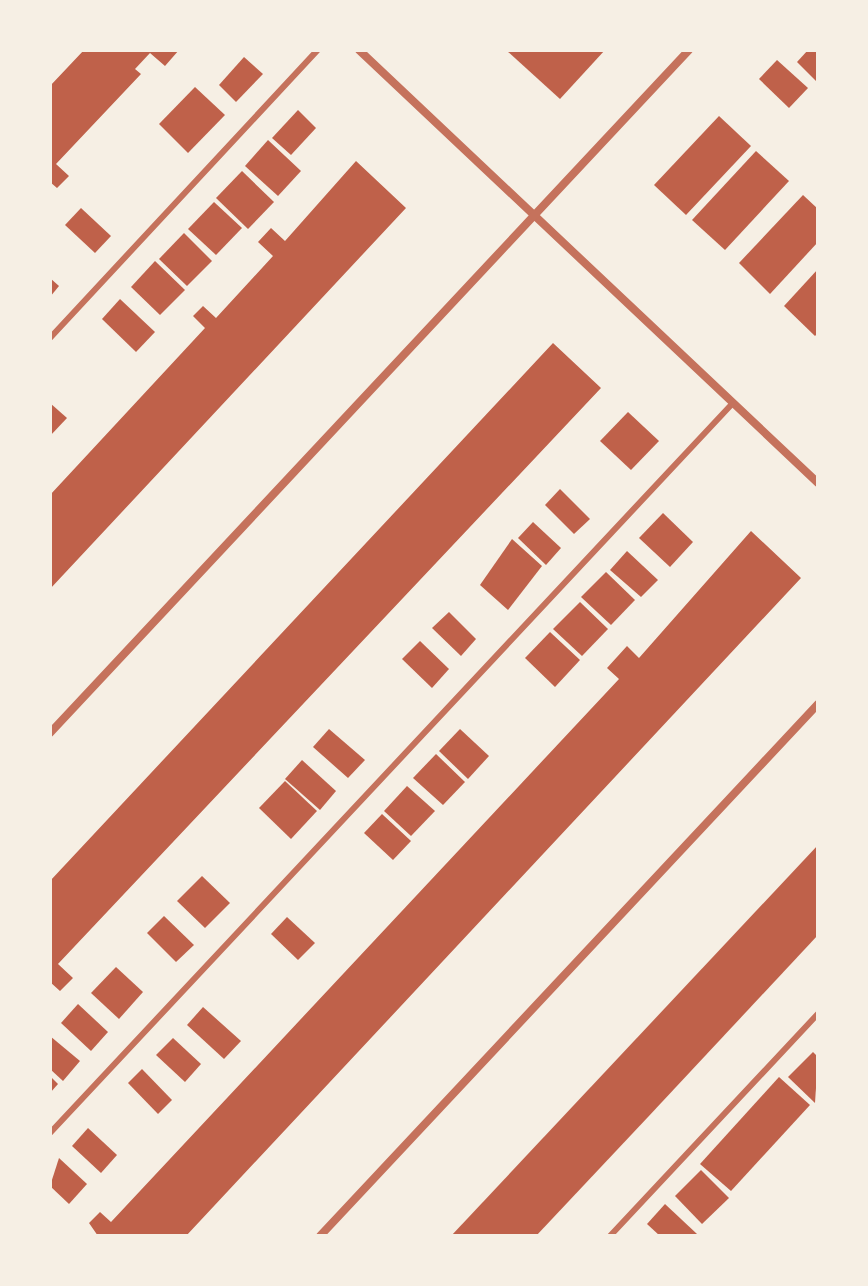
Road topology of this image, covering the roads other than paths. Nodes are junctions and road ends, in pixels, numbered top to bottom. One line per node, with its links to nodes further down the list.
1 (318, 50): 5 (lane)
2 (359, 50): 4 (street)
3 (689, 50): 4 (street)
4 (534, 216): 6 (street); 9 (street)
5 (50, 338)
6 (733, 403): 7 (street); 11 (lane)
7 (818, 483)
8 (818, 704): 12 (street)
9 (50, 733)
10 (818, 1014): 13 (lane)
11 (50, 1133)
12 (320, 1236)
13 (610, 1236)

